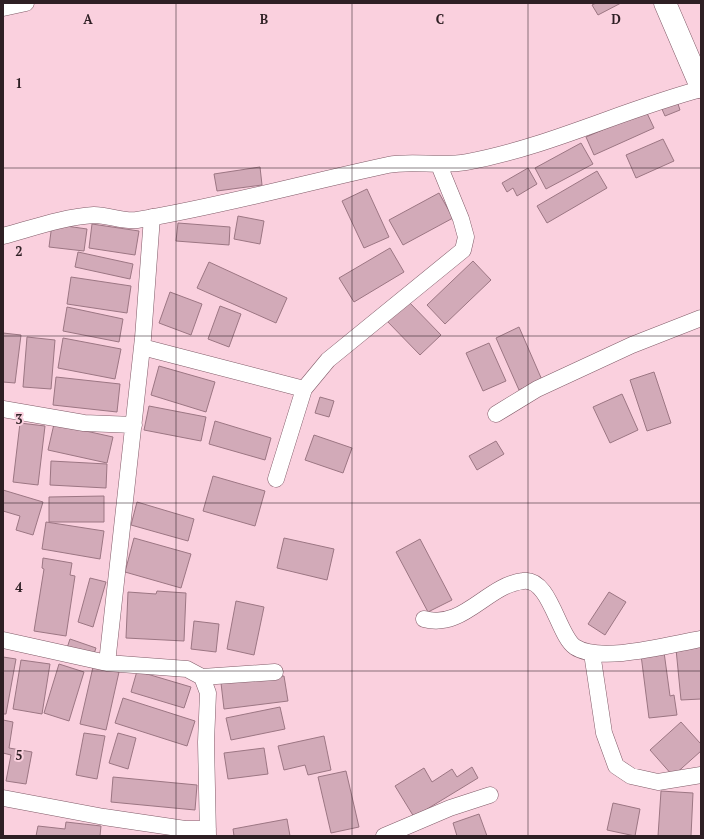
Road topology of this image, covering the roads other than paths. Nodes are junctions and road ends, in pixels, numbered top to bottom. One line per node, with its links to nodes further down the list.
1 (26, 3): 3 (street)
2 (665, 3): 4 (main road)
3 (3, 8)
4 (701, 88): 5 (street)
5 (438, 165): 6 (street); 10 (street)
6 (152, 217): 7 (street); 9 (street)
7 (3, 236)
8 (701, 318): 12 (street)
9 (142, 347): 10 (street); 13 (street)
10 (304, 388): 14 (street)
11 (3, 409): 13 (street)
12 (496, 414)
13 (134, 425): 19 (street)
14 (276, 479)
15 (424, 619): 18 (street)
16 (701, 639): 18 (street)
17 (3, 640): 19 (street)
18 (592, 653): 22 (street)
19 (107, 663): 21 (street)
20 (275, 672): 21 (street)
21 (202, 677): 25 (street)
22 (701, 775)
23 (490, 795): 26 (street)
24 (3, 798): 25 (street)
25 (208, 833)
26 (384, 836)

